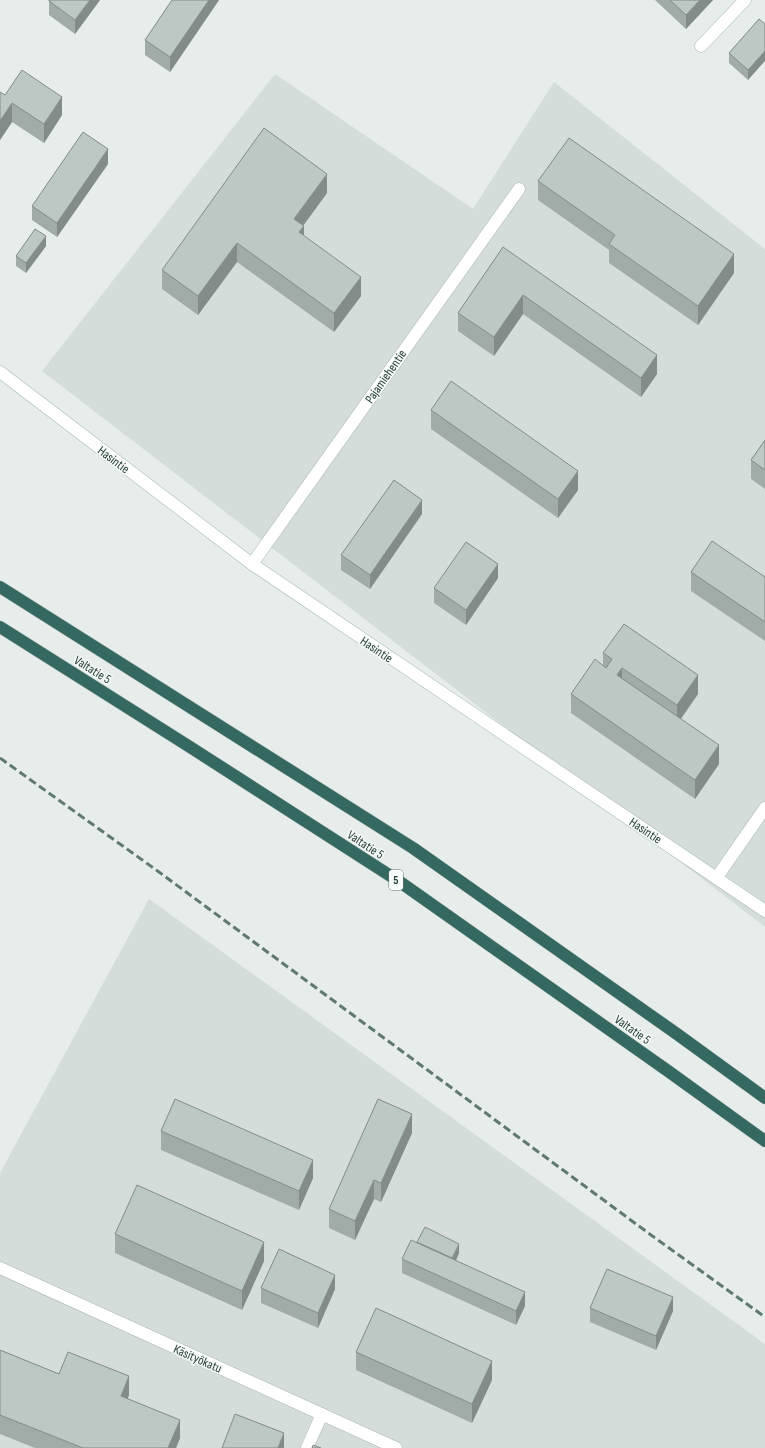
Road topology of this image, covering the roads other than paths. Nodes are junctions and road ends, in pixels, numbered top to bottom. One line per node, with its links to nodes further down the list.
1 (745, 0): 2 (street)
2 (701, 46)
3 (519, 189): 5 (street, Pajamiehentie)
4 (0, 372): 5 (street, Hasintie)
5 (252, 564): 9 (street, Hasintie)
6 (0, 587): 11 (highway, Valtatie 5)
7 (0, 627): 12 (highway, Valtatie 5 / 5)
8 (765, 808): 9 (street)
9 (717, 877): 10 (street, Hasintie)
10 (765, 911)
11 (765, 1098)
12 (765, 1141)
13 (0, 1268): 14 (street, Käsityökatu)
14 (322, 1414): 15 (street); 16 (street, Käsityökatu)
15 (307, 1448)
16 (396, 1448)

